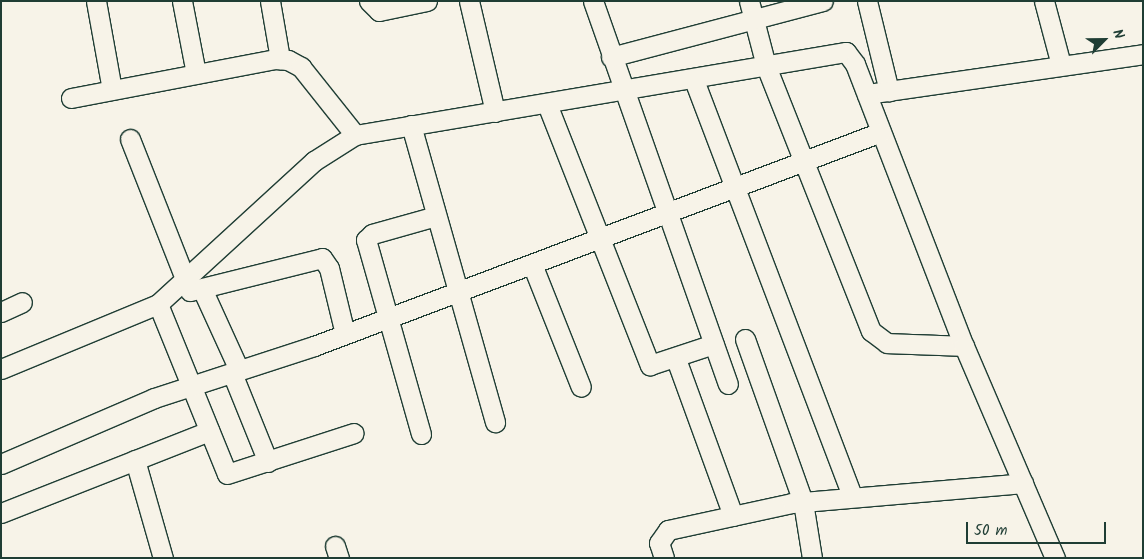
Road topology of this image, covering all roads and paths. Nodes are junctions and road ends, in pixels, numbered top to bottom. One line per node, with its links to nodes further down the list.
1 (96, 1): 20 (street)
2 (182, 1): 18 (street)
3 (270, 1): 15 (street)
4 (368, 1): 5 (street)
5 (427, 1)
6 (469, 1): 26 (street)
7 (593, 1): 14 (street)
8 (749, 1): 12 (street)
9 (823, 1): 12 (street)
10 (867, 1): 21 (street)
11 (1044, 1): 17 (street)
12 (754, 20): 14 (street); 16 (street)
13 (1143, 54): 17 (street)
14 (611, 57): 22 (street)
15 (280, 59): 18 (street); 29 (street)
16 (766, 66): 19 (street); 23 (street); 31 (street)
17 (1061, 66): 21 (street)
18 (196, 74): 20 (street)
19 (694, 80): 22 (street); 32 (street)
20 (112, 90): 24 (street)
21 (889, 90): 23 (street)
22 (623, 92): 25 (street); 33 (street)
23 (867, 94): 28 (street)
24 (71, 98)
25 (547, 104): 26 (street); 35 (street)
26 (495, 112): 27 (street)
27 (411, 124): 29 (street); 34 (street)
28 (881, 132): 31 (street); 47 (street)
29 (355, 135): 37 (street)
30 (130, 139): 37 (street)
31 (803, 162): 32 (street); 47 (street)
32 (736, 187): 33 (street); 62 (street)
33 (669, 212): 35 (street); 46 (street)
34 (436, 216): 39 (street); 43 (street)
35 (599, 239): 36 (street); 48 (street)
36 (532, 264): 39 (street); 53 (street)
37 (185, 280): 38 (street); 41 (street)
38 (203, 291): 44 (street); 50 (street)
39 (457, 293): 43 (street); 54 (street)
40 (22, 302): 42 (street)
41 (158, 304): 49 (street); 52 (street)
42 (1, 312)
43 (389, 318): 44 (street); 57 (street)
44 (345, 334): 50 (street)
45 (745, 339): 63 (street)
46 (714, 344): 48 (street); 51 (street)
47 (964, 346): 61 (street)
48 (676, 359): 65 (street)
49 (1, 369)
50 (236, 372): 52 (street); 59 (street)
51 (728, 384)
52 (191, 386): 55 (street); 60 (street)
53 (581, 387)
54 (495, 422)
55 (209, 431): 58 (street); 59 (street)
56 (354, 432): 59 (street)
57 (422, 434)
58 (135, 460): 64 (street); 66 (street)
59 (268, 462)
60 (1, 464)
61 (1023, 483): 62 (street); 69 (street)
62 (852, 496): 63 (street)
63 (803, 502): 65 (street); 68 (street)
64 (1, 513)
65 (733, 516): 67 (street)
66 (161, 557)
67 (664, 558)
68 (812, 558)
69 (1055, 558)

